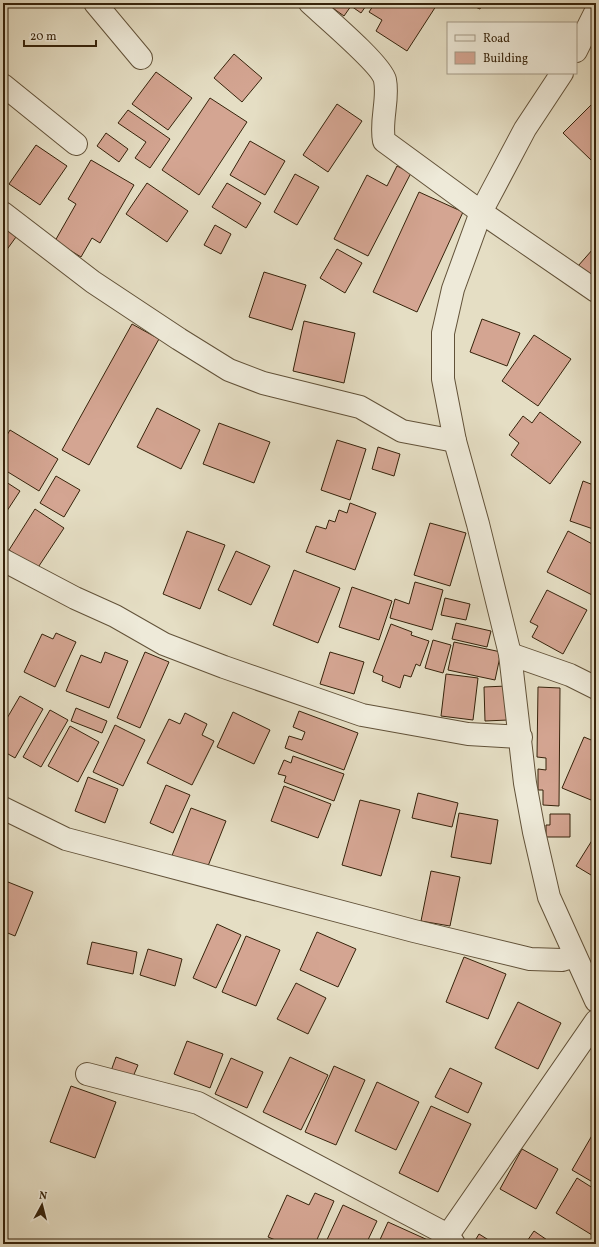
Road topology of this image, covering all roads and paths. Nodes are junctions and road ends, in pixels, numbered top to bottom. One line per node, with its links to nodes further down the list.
1 (95, 3): 5 (street)
2 (310, 3): 9 (street)
3 (596, 11): 4 (street)
4 (577, 48)
5 (141, 58)
6 (561, 74): 9 (street)
7 (3, 84): 8 (street)
8 (76, 144)
9 (481, 212): 11 (street); 12 (street)
10 (3, 213): 12 (street)
11 (596, 291)
12 (454, 441): 14 (street)
13 (3, 560): 16 (street)
14 (510, 654): 15 (street); 16 (street)
15 (596, 688)
16 (521, 737): 18 (street)
17 (3, 808): 18 (street)
18 (574, 956): 19 (street)
19 (596, 1001)
20 (596, 1022): 22 (street)
21 (86, 1074): 22 (street)
22 (449, 1241)

